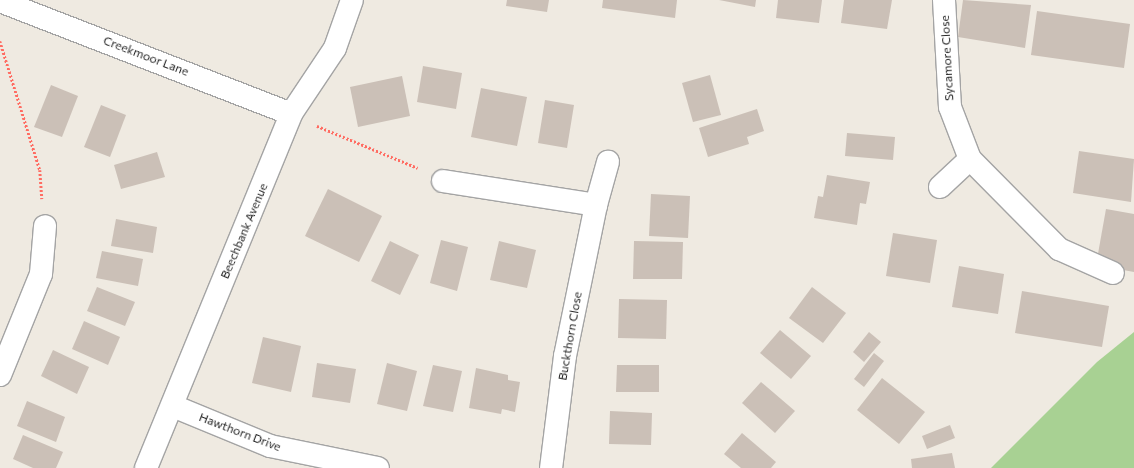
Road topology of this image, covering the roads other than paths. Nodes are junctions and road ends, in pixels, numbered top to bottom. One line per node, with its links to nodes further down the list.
1 (352, 0): 4 (street, Beechbank Avenue)
2 (944, 0): 5 (street, Sycamore Close)
3 (10, 2): 4 (street, Creekmoor Lane)
4 (291, 114): 13 (street, Beechbank Avenue)
5 (970, 160): 8 (street); 11 (street, Sycamore Close)
6 (608, 162): 9 (street, Buckthorn Close)
7 (443, 181): 9 (street)
8 (940, 187)
9 (596, 205): 16 (street, Buckthorn Close)
10 (45, 226): 12 (street)
11 (1113, 273)
12 (0, 375)
13 (173, 406): 14 (street, Beechbank Avenue); 15 (street, Hawthorn Drive)
14 (146, 468)
15 (378, 468)
16 (551, 468)

